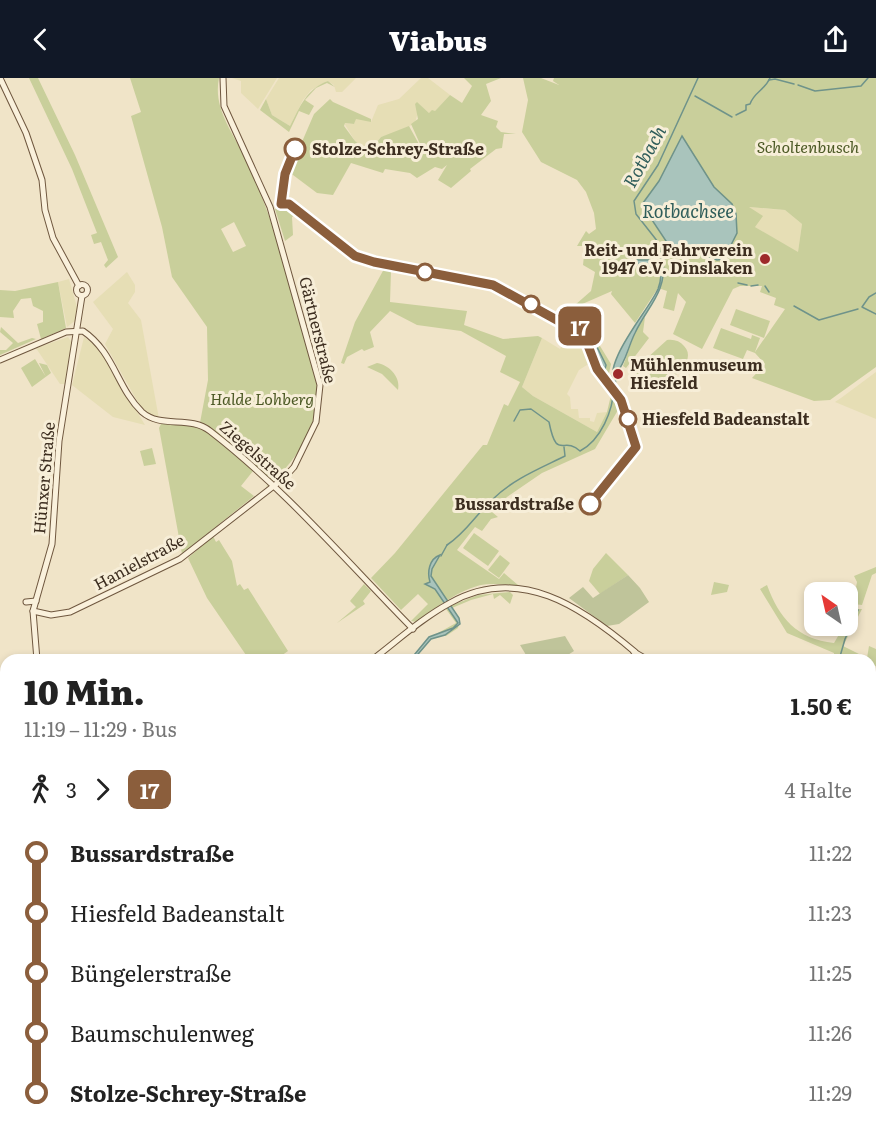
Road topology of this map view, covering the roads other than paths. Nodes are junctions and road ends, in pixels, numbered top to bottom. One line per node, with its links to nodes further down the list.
1 (0, 78): 3 (main road, Hünxer Straße)
2 (223, 78): 8 (main road, Gärtnerstraße)
3 (78, 330): 4 (main road); 5 (main road, Ziegelstraße); 6 (main road, Hünxer Straße)
4 (64, 333): 6 (main road); 7 (main road)
5 (90, 335): 6 (main road); 8 (main road, Ziegelstraße)
6 (76, 342): 9 (main road, Hünxer Straße)
7 (0, 360)
8 (276, 485): 11 (main road, Hanielstraße); 12 (main road, Ziegelstraße)
9 (36, 601): 10 (main road); 11 (main road, Hünxer Straße)
10 (26, 602)
11 (33, 611): 13 (main road, Hünxer Straße)
12 (413, 629): 14 (main road); 15 (main road)
13 (37, 654)
14 (380, 654)
15 (638, 654)

